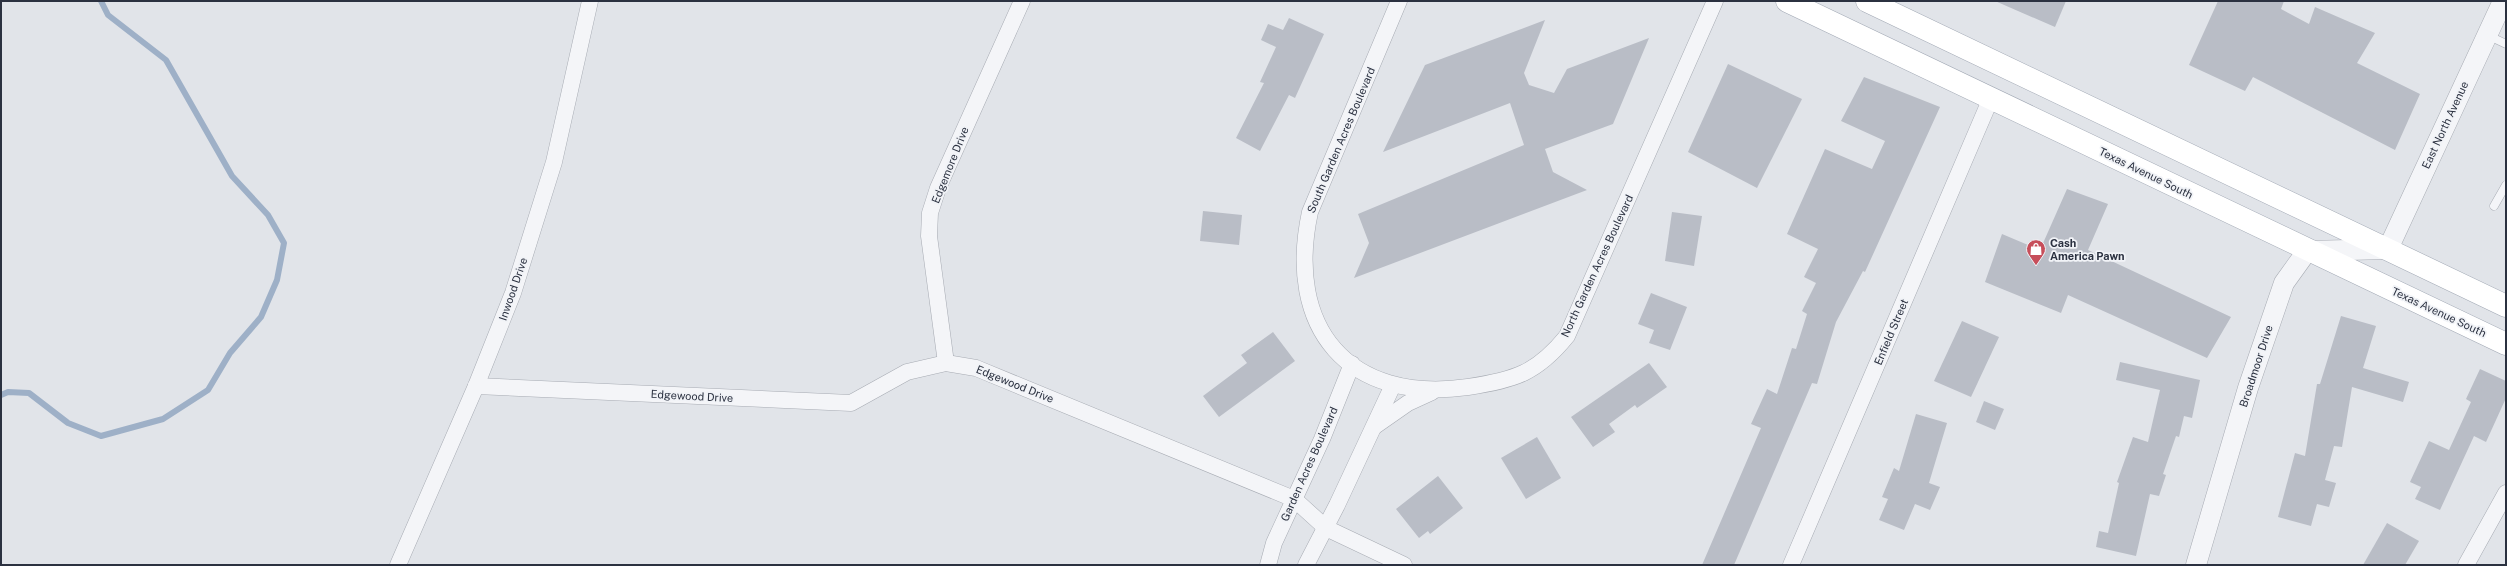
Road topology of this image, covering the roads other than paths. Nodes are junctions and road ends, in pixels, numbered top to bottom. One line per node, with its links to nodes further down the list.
1 (590, 1): 21 (street, Inwood Drive)
2 (1022, 1): 17 (street, Edgemore Drive)
3 (1399, 1): 18 (street, South Garden Acres Boulevard)
4 (1715, 1): 22 (street, North Garden Acres Boulevard)
5 (1787, 1): 10 (main road, Texas Avenue South)
6 (1867, 1): 13 (main road)
7 (2503, 1): 8 (street, East North Avenue)
8 (2487, 34): 9 (lane); 13 (street, East North Avenue)
9 (2506, 44)
10 (1991, 98): 14 (main road, Texas Avenue South); 31 (street, Enfield Street)
11 (2506, 185): 12 (lane)
12 (2494, 206)
13 (2388, 249): 14 (street); 15 (main road)
14 (2307, 251): 16 (main road, Texas Avenue South); 32 (street, Broadmoor Drive)
15 (2506, 306)
16 (2506, 344)
17 (946, 363): 21 (street, Edgewood Drive); 25 (street, Edgewood Drive)
18 (1352, 364): 19 (street, South Garden Acres Boulevard); 25 (street, Garden Acres Boulevard)
19 (1371, 378): 20 (street, North Garden Acres Boulevard)
20 (1393, 385): 22 (street, North Garden Acres Boulevard); 23 (street)
21 (476, 386): 27 (street, Inwood Drive)
22 (1435, 391): 23 (street)
23 (1373, 428): 26 (street)
24 (2506, 493): 33 (street)
25 (1294, 499): 26 (street, Edgewood Drive); 28 (street, Garden Acres Boulevard)
26 (1326, 528): 29 (street); 30 (street, Edgewood Drive)
27 (398, 565)
28 (1268, 565)
29 (1306, 565)
30 (1404, 565)
31 (1791, 565)
32 (2196, 565)
33 (2466, 565)

